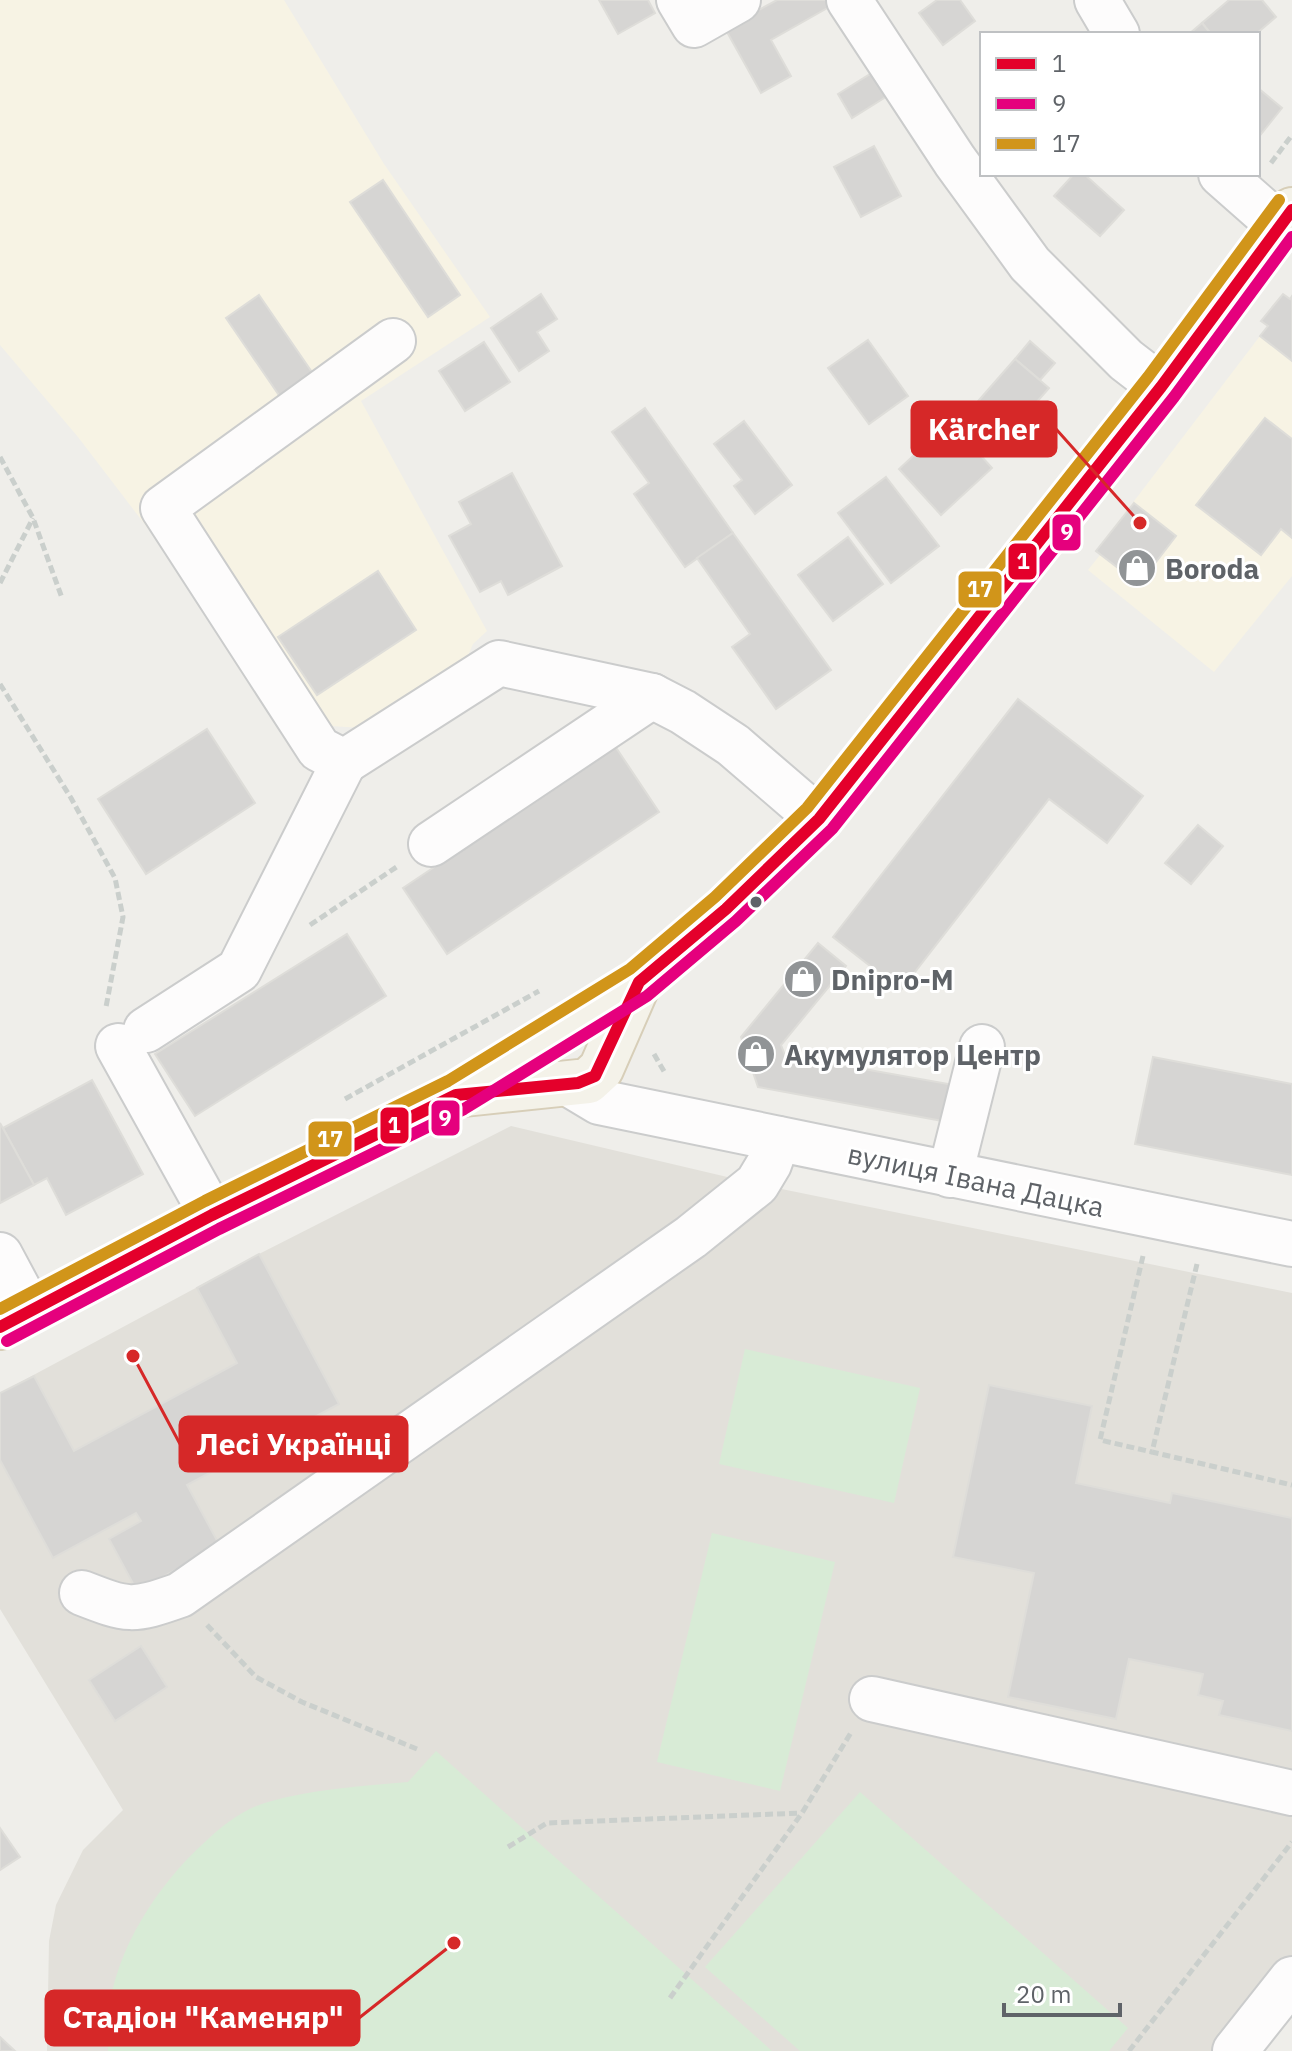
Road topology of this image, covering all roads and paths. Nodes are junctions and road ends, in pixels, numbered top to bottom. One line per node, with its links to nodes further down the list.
1 (679, 0): 2 (street)
2 (738, 0)
3 (849, 0): 11 (street)
4 (1097, 0): 5 (street)
5 (1116, 32)
6 (1292, 135): 7 (path)
7 (1260, 163)
8 (1233, 186): 9 (street)
9 (1286, 218): 11 (main road)
10 (393, 341): 18 (street)
11 (1161, 387): 19 (main road)
12 (0, 457): 13 (path)
13 (33, 518): 14 (path); 15 (path)
14 (0, 583)
15 (62, 598)
16 (0, 684): 26 (path)
17 (652, 696): 18 (street); 19 (street); 20 (street)
18 (344, 762): 26 (street)
19 (819, 819): 23 (main road)
20 (431, 844)
21 (375, 881): 22 (path)
22 (342, 904)
23 (639, 982): 25 (main road); 29 (main road)
24 (544, 988): 32 (path)
25 (558, 1030): 29 (main road); 30 (main road)
26 (132, 1038): 35 (street)
27 (655, 1044): 31 (path)
28 (982, 1047): 34 (street)
29 (586, 1072): 30 (main road); 31 (street, вулиця Івана Дацка)
30 (456, 1095): 35 (main road)
31 (664, 1096): 33 (street, вулиця Івана Дацка)
32 (343, 1100)
33 (778, 1139): 34 (street, вулиця Івана Дацка); 44 (street)
34 (950, 1175): 37 (street, вулиця Івана Дацка)
35 (212, 1215): 40 (main road)
36 (1146, 1244): 41 (path)
37 (1292, 1244)
38 (0, 1255): 40 (street)
39 (1199, 1256): 41 (path)
40 (15, 1319)
41 (1152, 1452): 42 (path)
42 (1292, 1485)
43 (82, 1593): 44 (street)
44 (180, 1595): 46 (path)
45 (872, 1699): 47 (street); 48 (path)
46 (417, 1749)
47 (1292, 1793)
48 (802, 1813): 50 (path); 52 (path)
49 (1292, 1842): 53 (path)
50 (508, 1847)
51 (1292, 1979): 54 (street)
52 (670, 1998)
53 (1129, 2051)
54 (1235, 2051)

